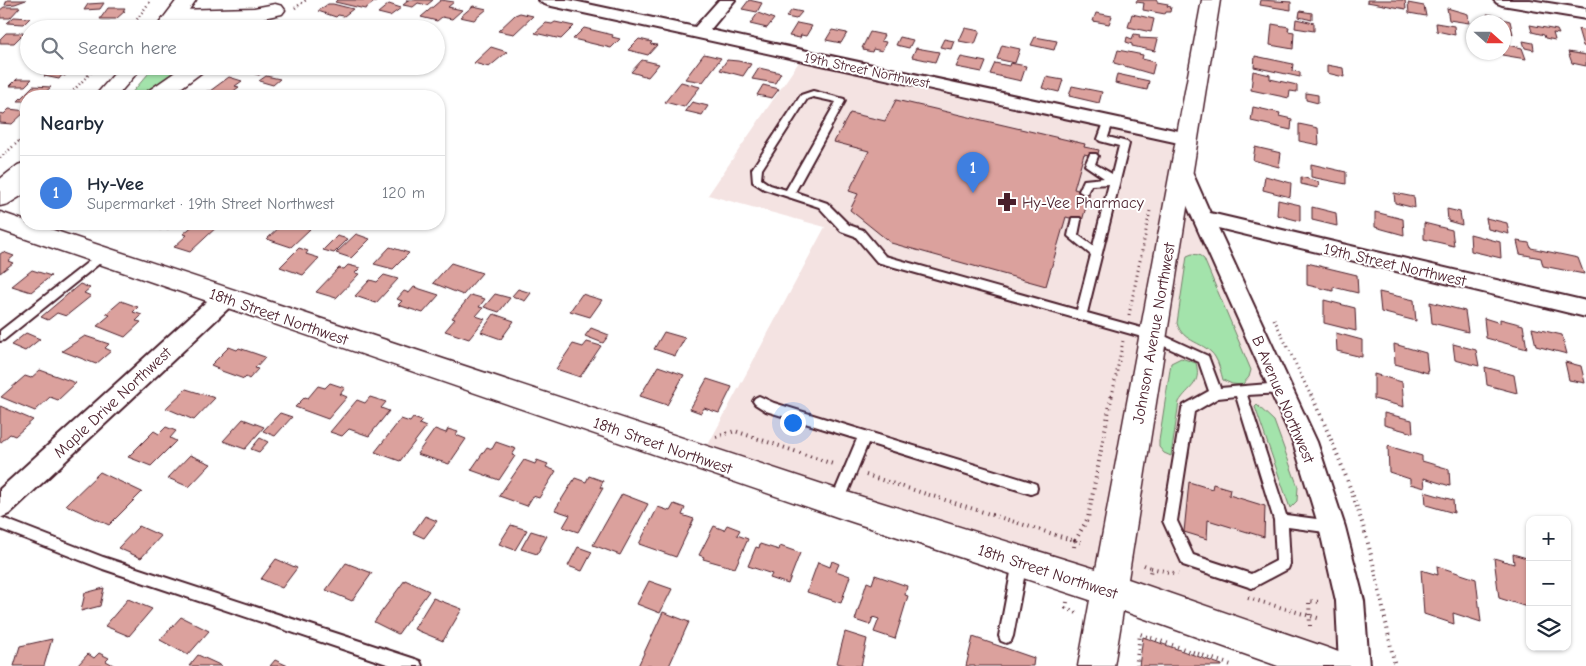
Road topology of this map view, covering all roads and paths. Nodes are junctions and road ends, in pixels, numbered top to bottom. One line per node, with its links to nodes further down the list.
1 (151, 0): 9 (path)
2 (547, 0): 11 (street, 19th Street Northwest)
3 (727, 0): 11 (street)
4 (1210, 0): 19 (street, Johnson Avenue Northwest)
5 (1502, 0): 7 (street)
6 (282, 5): 8 (street); 10 (street)
7 (1586, 14)
8 (176, 15)
9 (137, 20)
10 (262, 20)
11 (700, 33): 18 (street, 19th Street Northwest)
12 (88, 75): 15 (path)
13 (125, 75): 16 (street)
14 (185, 75): 17 (street)
15 (74, 90)
16 (111, 90)
17 (164, 90)
18 (1108, 122): 19 (street, 19th Street Northwest); 21 (lane)
19 (1188, 139): 23 (street, Johnson Avenue Northwest)
20 (20, 140): 22 (path)
21 (1103, 140): 25 (lane); 25 (lane)
22 (0, 158)
23 (1182, 172): 32 (street, B Avenue Northwest); 42 (street, Johnson Avenue Northwest)
24 (20, 175): 28 (street)
25 (1115, 180): 27 (lane); 37 (lane)
26 (20, 186): 30 (street)
27 (1084, 191)
28 (0, 192)
29 (789, 194): 29 (lane); 41 (lane)
30 (0, 198)
31 (1152, 202): 42 (path)
32 (1204, 218): 40 (street, 19th Street Northwest); 44 (street, B Avenue Northwest)
33 (1076, 220): 37 (lane)
34 (0, 221): 35 (street, 18th Street Northwest)
35 (20, 228)
36 (26, 230): 38 (street, 18th Street Northwest)
37 (1097, 254): 41 (lane)
38 (101, 256): 39 (street, 18th Street Northwest); 43 (lane)
39 (225, 298): 52 (street, 18th Street Northwest); 53 (street, Maple Drive Northwest)
40 (1586, 309)
41 (1081, 316): 42 (lane)
42 (1139, 332): 46 (lane); 57 (path); 63 (street, Johnson Avenue Northwest)
43 (0, 337)
44 (1281, 388): 45 (lane); 56 (street, B Avenue Northwest)
45 (1240, 391): 46 (lane); 54 (lane)
46 (1216, 393): 54 (lane)
47 (759, 401): 49 (lane)
48 (707, 434): 50 (path)
49 (864, 436): 50 (lane); 51 (lane)
50 (850, 470): 52 (lane); 57 (path)
51 (1031, 488)
52 (837, 503): 60 (street, 18th Street Northwest)
53 (0, 506)
54 (1281, 520): 56 (lane)
55 (0, 523): 72 (lane)
56 (1332, 526): 77 (street, B Avenue Northwest)
57 (1075, 541): 58 (path); 59 (path)
58 (1084, 543)
59 (1074, 547)
60 (1020, 562): 63 (street, 18th Street Northwest); 71 (lane)
61 (1144, 565): 62 (path)
62 (1150, 574)
63 (1108, 589): 73 (street, Johnson Avenue Northwest); 76 (street, 18th Street Northwest)
64 (1067, 599): 66 (path)
65 (1321, 602): 68 (path)
66 (1078, 613)
67 (1141, 626): 70 (path)
68 (1310, 626)
69 (1134, 632): 70 (path)
70 (1140, 634): 74 (path); 75 (path)
71 (1006, 636)
72 (415, 666)
73 (1096, 666)
74 (1136, 666)
75 (1234, 666)
76 (1328, 666)
77 (1354, 666)

